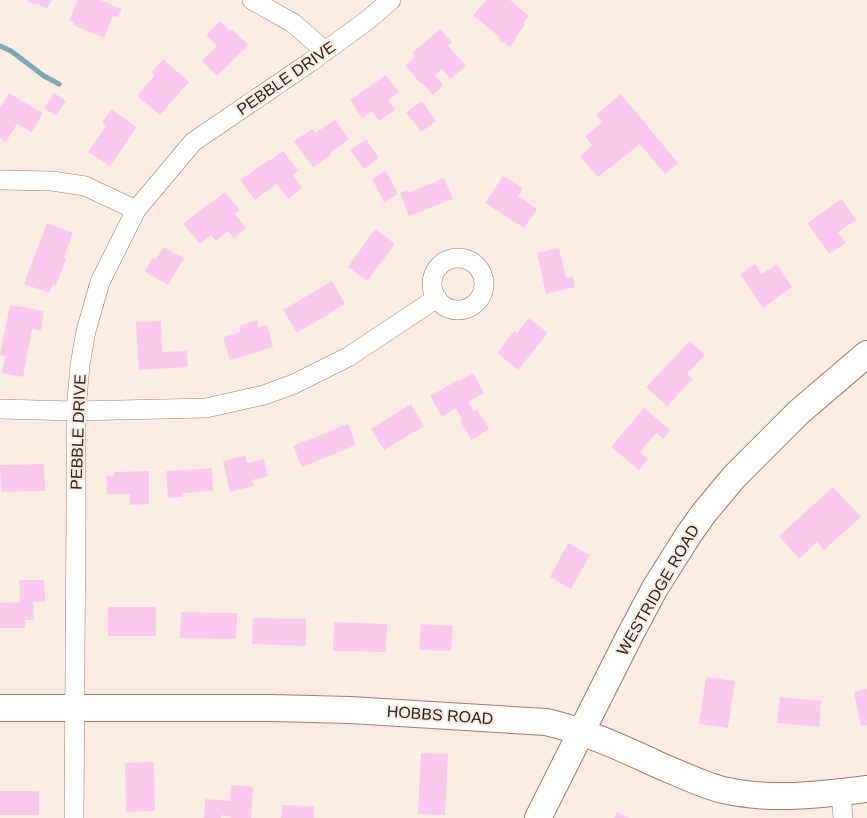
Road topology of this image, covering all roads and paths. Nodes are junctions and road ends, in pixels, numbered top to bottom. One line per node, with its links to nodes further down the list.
1 (252, 0): 3 (street)
2 (391, 0): 3 (street, PEBBLE DRIVE)
3 (325, 51): 5 (street, PEBBLE DRIVE)
4 (0, 180): 5 (street)
5 (136, 210): 9 (street, PEBBLE DRIVE)
6 (437, 298): 9 (street)
7 (867, 354): 12 (street, WESTRIDGE ROAD)
8 (0, 409): 9 (street)
9 (76, 411): 11 (street, PEBBLE DRIVE)
10 (0, 708): 11 (street, HOBBS ROAD)
11 (74, 708): 12 (street, HOBBS ROAD); 15 (street, PEBBLE DRIVE)
12 (581, 733): 14 (street, HOBBS ROAD); 16 (street, WESTRIDGE ROAD)
13 (867, 789): 14 (street, HOBBS ROAD)
14 (841, 792): 17 (street)
15 (74, 818)
16 (538, 818)
17 (843, 818)

